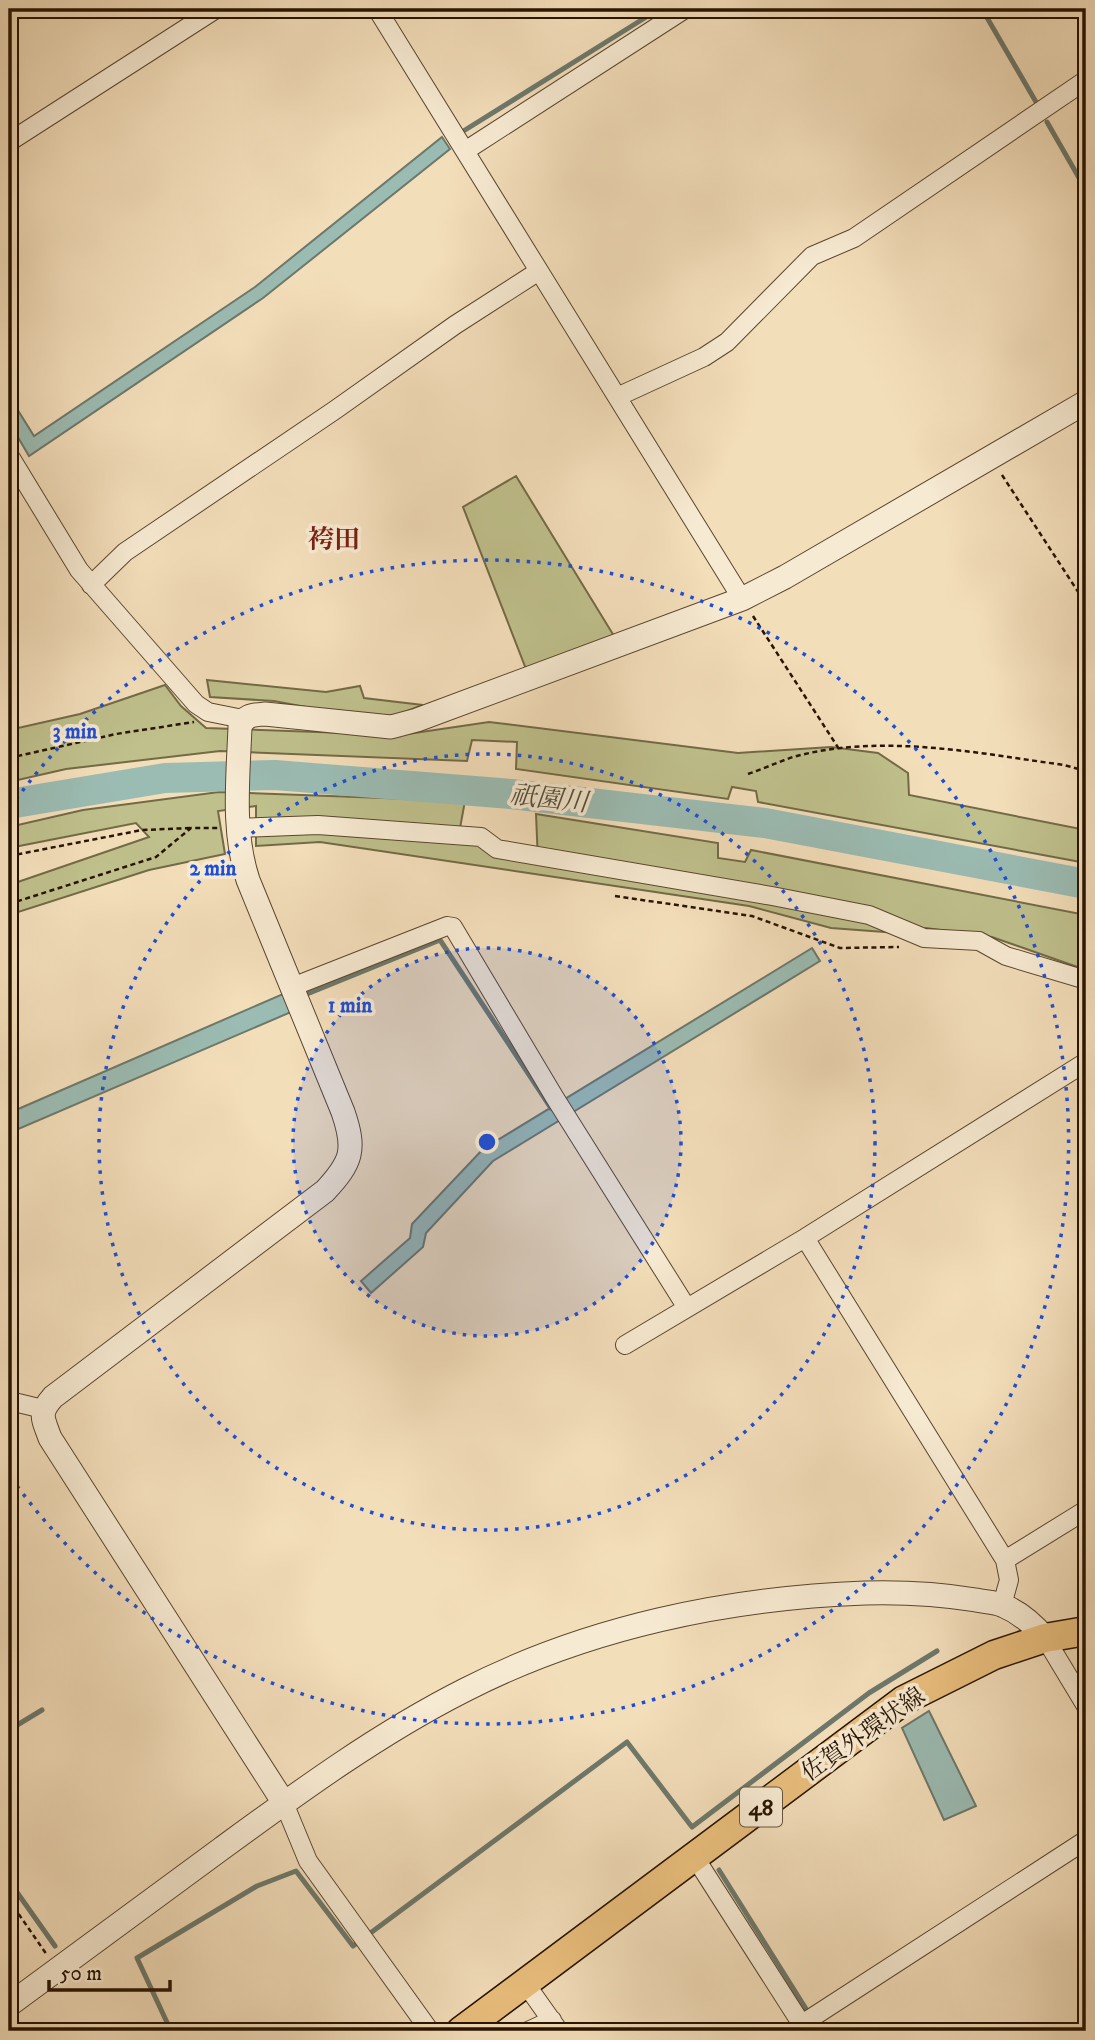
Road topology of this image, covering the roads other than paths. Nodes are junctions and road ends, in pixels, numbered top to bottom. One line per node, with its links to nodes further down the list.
1 (216, 9): 5 (street)
2 (377, 9): 6 (street)
3 (685, 9): 6 (street)
4 (1086, 80): 8 (street)
5 (9, 142)
6 (465, 151): 7 (street)
7 (539, 271): 8 (street); 11 (street)
8 (617, 397): 12 (street)
9 (1086, 402): 12 (street)
10 (9, 455): 11 (street)
11 (91, 585): 13 (street)
12 (742, 599): 13 (street)
13 (242, 723): 14 (street)
14 (237, 828): 15 (street); 16 (street)
15 (1086, 980)
16 (292, 987): 19 (street); 22 (street)
17 (1086, 1062): 18 (street)
18 (805, 1238): 19 (street); 24 (street)
19 (687, 1308): 20 (street)
20 (625, 1345)
21 (11, 1400): 22 (street)
22 (43, 1409): 29 (street)
23 (1086, 1510): 24 (street)
24 (1005, 1560): 25 (street)
25 (1002, 1605): 27 (street); 29 (street)
26 (1086, 1631): 27 (main road, 佐賀外環状線 / 48)
27 (1045, 1637): 28 (street); 31 (main road, 佐賀外環状線 / 48)
28 (1086, 1706)
29 (285, 1803): 33 (street); 36 (street)
30 (1086, 1840): 35 (street)
31 (694, 1856): 32 (main road, 佐賀外環状線 / 48); 35 (street)
32 (525, 1983): 34 (street); 37 (main road, 佐賀外環状線 / 48)
33 (9, 2006)
34 (556, 2026): 38 (street)
35 (804, 2027)
36 (430, 2031)
37 (461, 2031)
38 (528, 2031)

